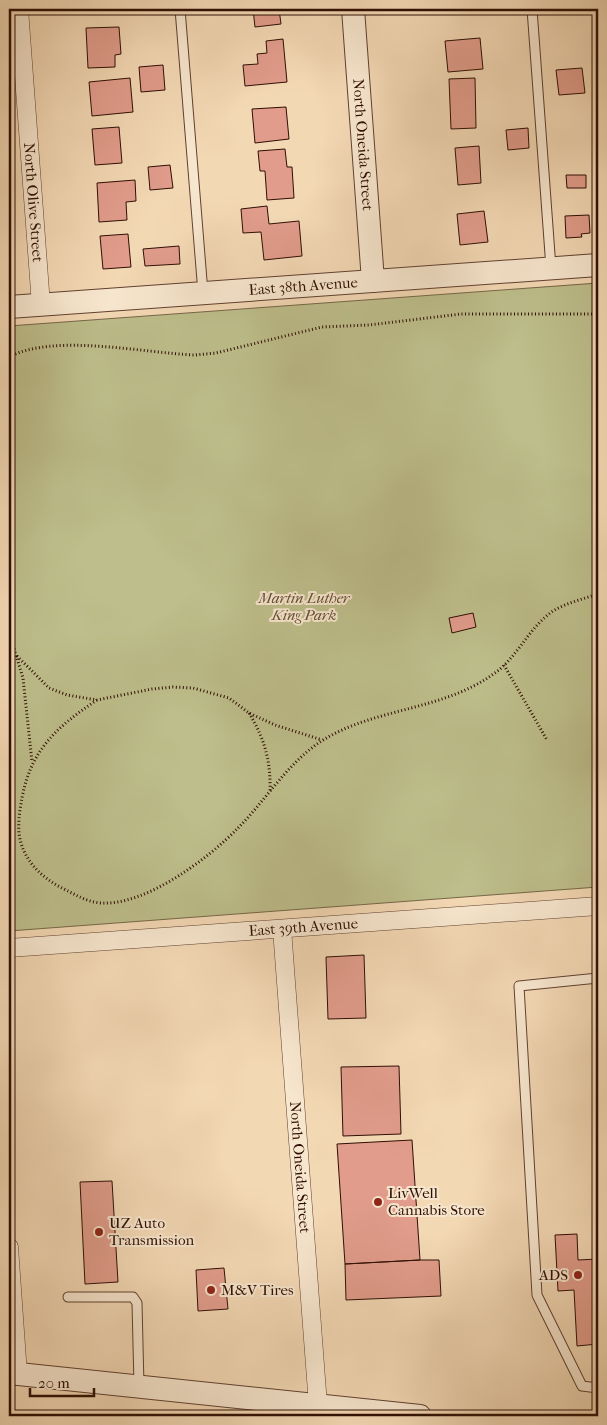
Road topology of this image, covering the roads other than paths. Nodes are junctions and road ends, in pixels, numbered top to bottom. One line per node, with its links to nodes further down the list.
1 (19, 9): 9 (street, North Olive Street)
2 (180, 9): 8 (lane)
3 (353, 9): 7 (street, North Oneida Street)
4 (532, 9): 6 (lane)
5 (598, 265): 6 (street, East 38th Avenue)
6 (551, 268): 7 (street, East 38th Avenue)
7 (373, 281): 8 (street, East 38th Avenue)
8 (203, 293): 9 (street, East 38th Avenue)
9 (41, 305): 10 (street, East 38th Avenue)
10 (9, 307)
11 (598, 906): 12 (street, East 39th Avenue)
12 (282, 929): 13 (street, East 39th Avenue); 20 (street, North Oneida Street)
13 (9, 948)
14 (598, 978): 19 (lane)
15 (9, 1247): 17 (street)
16 (68, 1297): 18 (lane)
17 (13, 1373): 18 (street)
18 (139, 1387): 20 (street)
19 (598, 1388)
20 (318, 1406): 21 (street)
21 (420, 1416)

